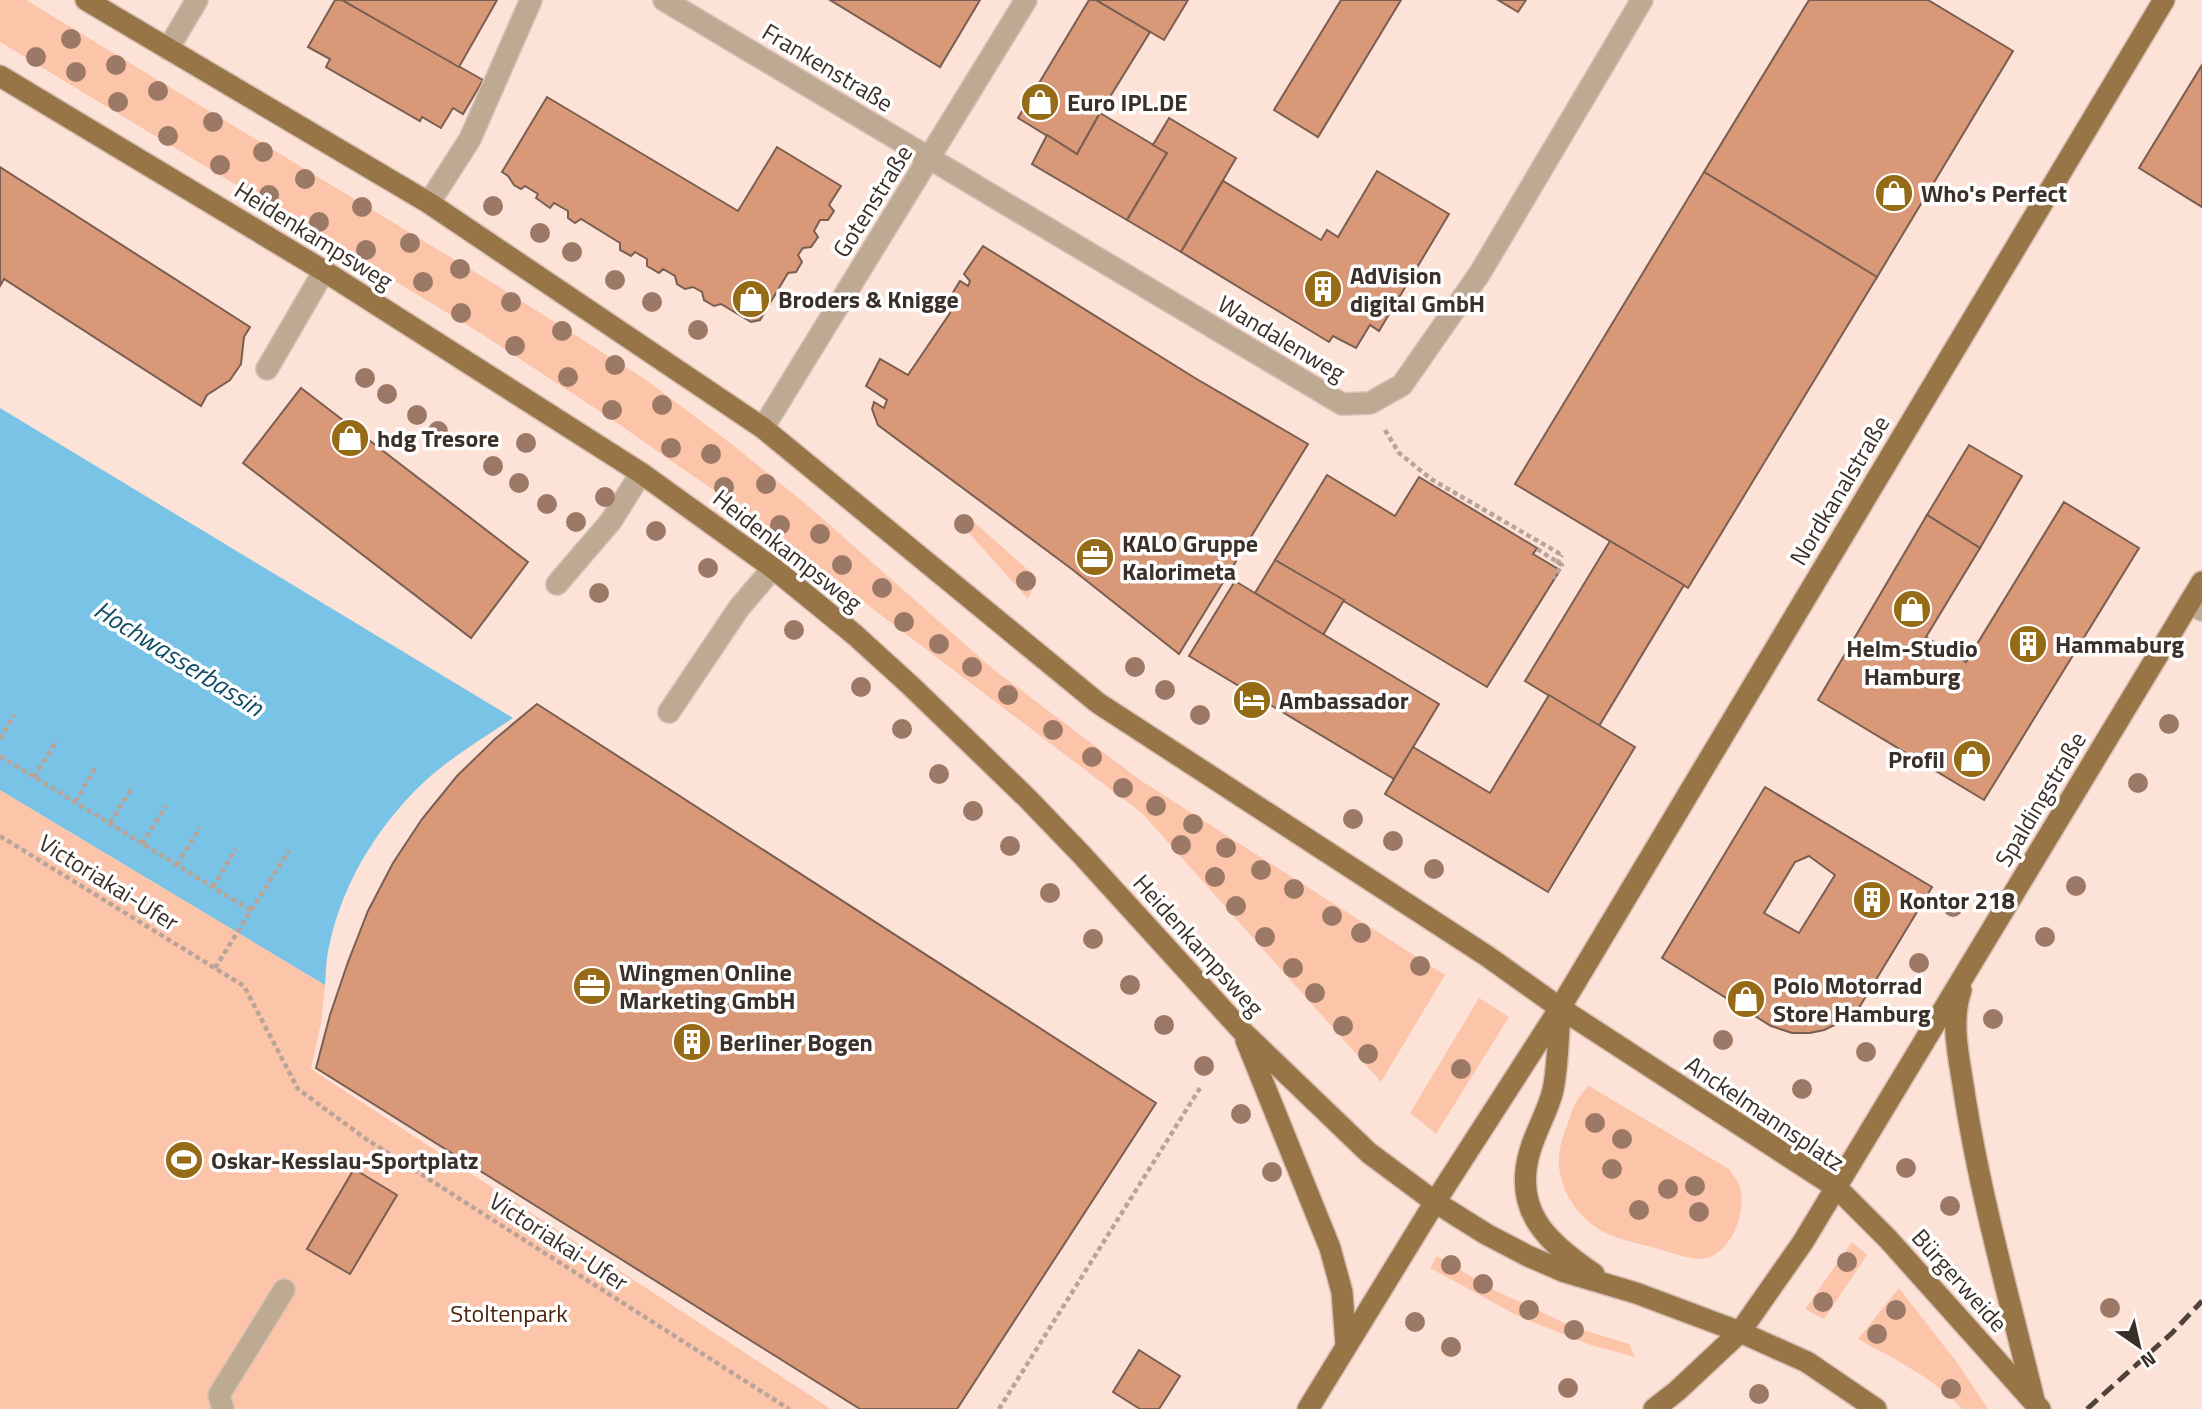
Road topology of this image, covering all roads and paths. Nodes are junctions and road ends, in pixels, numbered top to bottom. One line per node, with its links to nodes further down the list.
1 (86, 0): 8 (main road)
2 (197, 0): 8 (street)
3 (531, 0): 11 (street)
4 (664, 0): 10 (street, Frankenstraße)
5 (1026, 0): 10 (street, Gotenstraße)
6 (1642, 0): 14 (street)
7 (2164, 0): 43 (main road, Nordkanalstraße)
8 (168, 49): 11 (main road)
9 (0, 76): 12 (main road, Heidenkampsweg)
10 (929, 158): 14 (street, Wandalenweg); 15 (street, Gotenstraße)
11 (429, 203): 15 (main road)
12 (324, 271): 13 (street); 16 (main road, Heidenkampsweg)
13 (267, 369)
14 (1370, 403): 18 (path, bridge)
15 (763, 428): 43 (main road)
16 (641, 473): 17 (main road, Heidenkampsweg); 20 (street)
17 (773, 568): 22 (street); 44 (main road, Heidenkampsweg)
18 (1553, 578)
19 (2202, 582): 21 (main road, Spaldingstraße)
20 (558, 584)
21 (2196, 607): 41 (main road, Spaldingstraße)
22 (669, 712)
23 (15, 715): 24 (path)
24 (0, 739)
25 (57, 740): 28 (path)
26 (0, 756): 28 (path)
27 (97, 765): 30 (path)
28 (34, 777): 30 (path)
29 (133, 786): 32 (path)
30 (75, 802): 32 (path)
31 (166, 806): 35 (path)
32 (110, 823): 35 (path)
33 (200, 827): 38 (path)
34 (0, 836): 42 (path, Victoriakai-Ufer)
35 (142, 844): 38 (path)
36 (236, 849): 39 (path)
37 (289, 850): 40 (path)
38 (177, 865): 39 (path)
39 (213, 887): 40 (path)
40 (250, 910): 42 (path)
41 (1970, 966): 46 (main road, Spaldingstraße); 52 (main road)
42 (215, 968): 54 (path, Victoriakai-Ufer)
43 (1560, 1008): 46 (main road, Anckelmannsplatz); 47 (main road); 48 (main road)
44 (1244, 1033): 47 (main road, Heidenkampsweg); 51 (main road)
45 (1200, 1088): 55 (path)
46 (1837, 1188): 50 (main road, Anckelmannsplatz); 52 (main road, Bürgerweide)
47 (1435, 1202): 48 (main road); 51 (main road)
48 (1607, 1282): 50 (main road)
49 (284, 1290): 53 (street)
50 (1740, 1332): 57 (main road, Anckelmannsplatz); 58 (main road)
51 (1346, 1345): 56 (main road)
52 (2037, 1406)
53 (223, 1409)
54 (789, 1409)
55 (999, 1409)
56 (1307, 1409)
57 (1654, 1409)
58 (1877, 1409)

